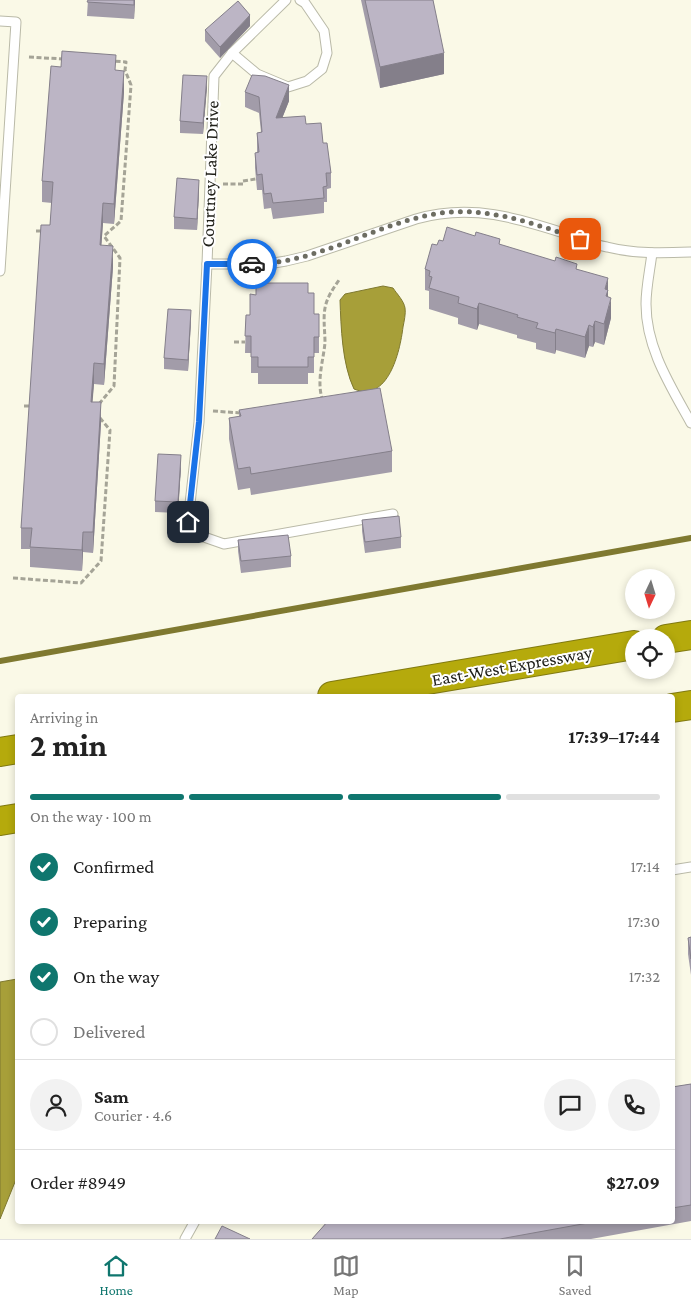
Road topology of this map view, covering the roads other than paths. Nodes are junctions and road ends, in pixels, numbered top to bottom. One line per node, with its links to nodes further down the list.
1 (286, 0): 4 (lane, Courtney Lake Drive)
2 (300, 0): 4 (lane)
3 (0, 21): 8 (lane)
4 (232, 53): 7 (lane, Courtney Lake Drive)
5 (691, 252): 6 (lane)
6 (652, 254): 7 (lane); 9 (lane)
7 (207, 264): 10 (lane, Courtney Lake Drive)
8 (0, 271)
9 (691, 423)
10 (393, 514)
11 (691, 635): 12 (highway)
12 (675, 638)
13 (625, 647): 14 (highway, East-West Expressway)
14 (344, 694)
15 (691, 705): 16 (highway)
16 (675, 708)
17 (15, 750): 18 (highway)
18 (0, 752)
19 (15, 818): 20 (highway)
20 (0, 821)
21 (691, 867): 22 (lane)
22 (675, 870)
23 (193, 1224): 24 (lane)
24 (185, 1239)

